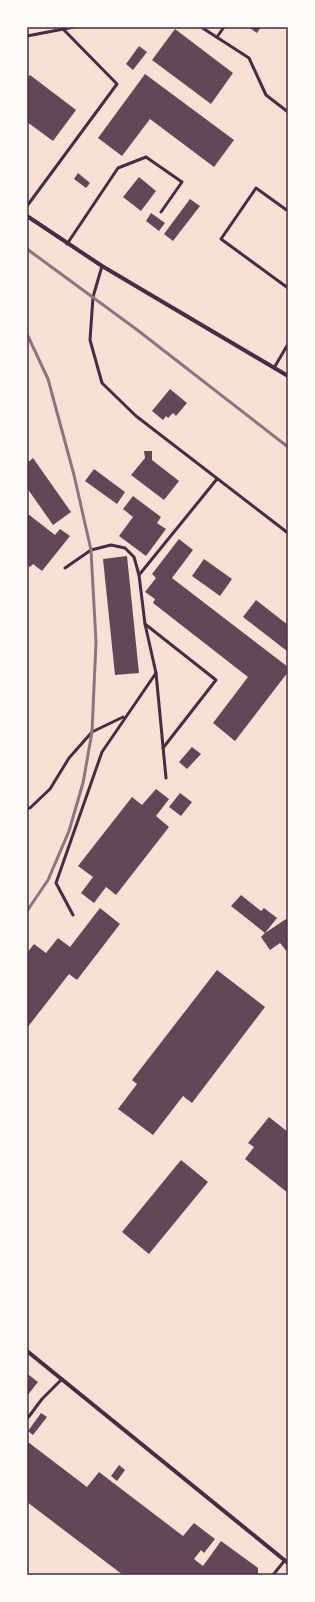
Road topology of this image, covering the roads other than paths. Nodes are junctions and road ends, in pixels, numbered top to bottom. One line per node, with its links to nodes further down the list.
1 (74, 27): 4 (lane)
2 (201, 27): 6 (lane)
3 (224, 27): 6 (lane)
4 (64, 30): 5 (lane); 8 (lane)
5 (27, 36)
6 (217, 37): 7 (lane)
7 (288, 112)
8 (27, 206)
9 (288, 211): 14 (lane)
10 (161, 212): 12 (lane)
11 (27, 216): 12 (street)
12 (67, 244): 13 (street)
13 (102, 266): 16 (street); 18 (lane)
14 (288, 288)
15 (288, 344): 16 (lane)
16 (274, 368): 17 (street)
17 (288, 376)
18 (217, 479): 19 (lane); 21 (lane)
19 (288, 533)
20 (65, 568): 21 (lane)
21 (139, 576): 22 (lane)
22 (145, 624): 23 (lane); 25 (lane)
23 (156, 673): 24 (lane); 25 (lane)
24 (125, 717): 27 (lane); 28 (lane)
25 (163, 748): 26 (lane)
26 (166, 778)
27 (27, 808)
28 (73, 915)
29 (27, 1351): 30 (street)
30 (62, 1379): 31 (lane); 32 (street)
31 (27, 1419)
32 (287, 1562): 33 (lane)
33 (273, 1575)

